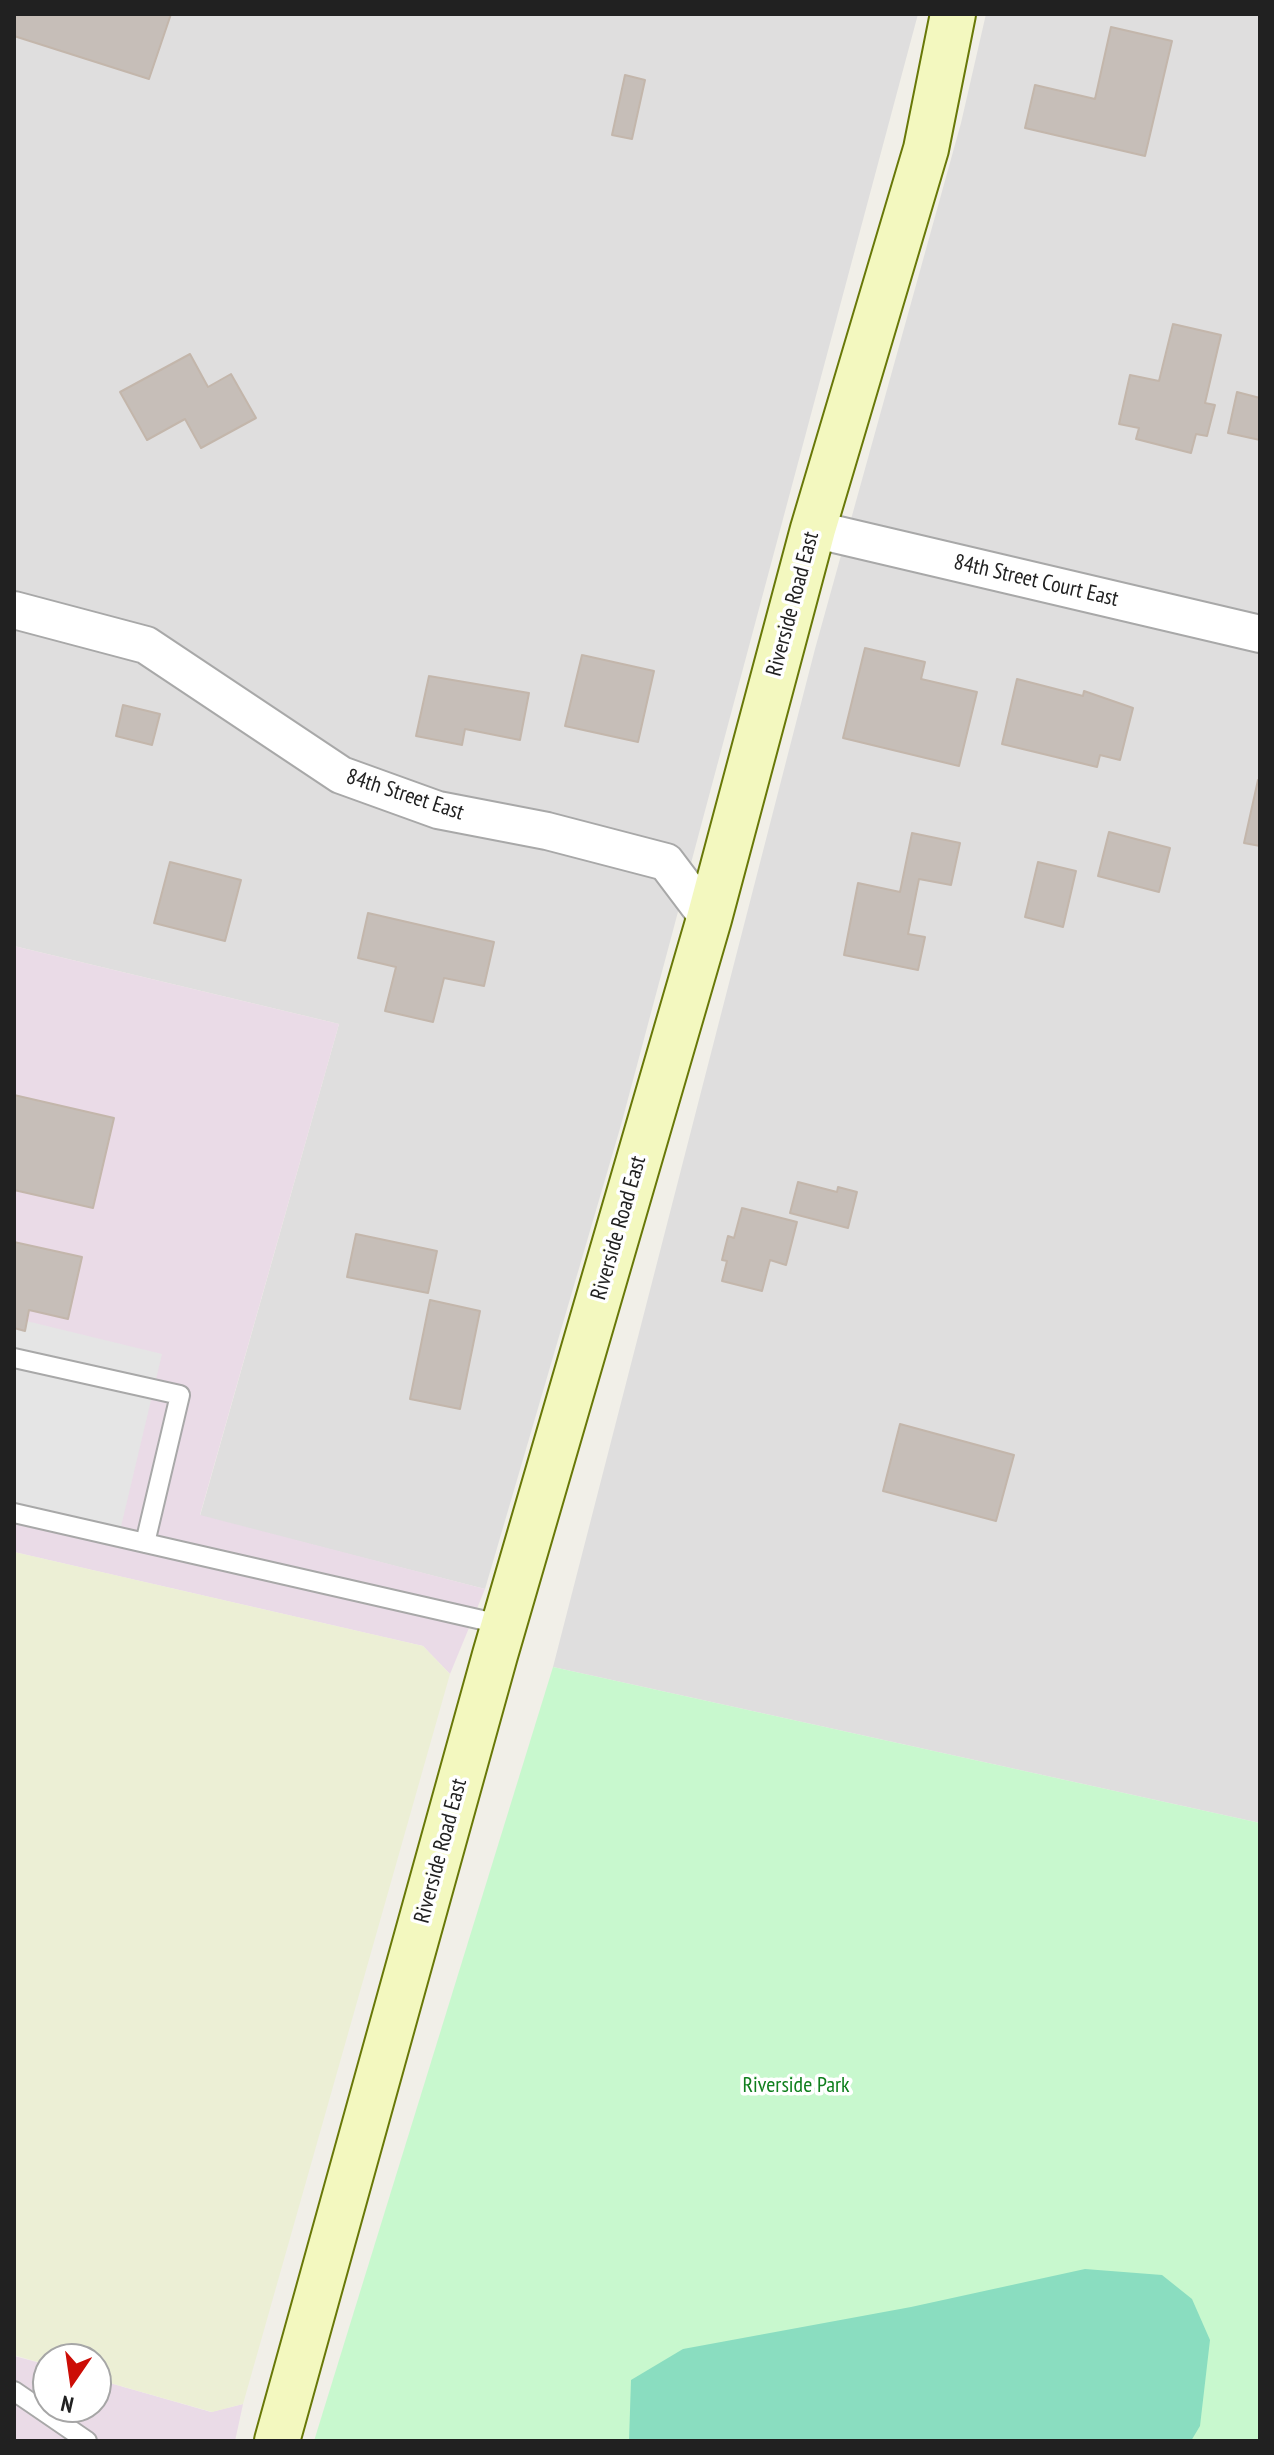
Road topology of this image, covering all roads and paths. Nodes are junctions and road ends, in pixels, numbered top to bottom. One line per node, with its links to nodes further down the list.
1 (953, 14): 2 (street, Riverside Road East)
2 (813, 529): 4 (street, 84th Street Court East); 5 (street, Riverside Road East)
3 (14, 610): 5 (street, 84th Street East)
4 (1260, 634)
5 (709, 919): 9 (street, Riverside Road East)
6 (14, 1358): 8 (lane)
7 (14, 1513): 8 (lane)
8 (145, 1543): 9 (lane)
9 (504, 1625): 12 (street, Riverside Road East)
10 (14, 2391): 11 (lane)
11 (87, 2441)
12 (277, 2441)

